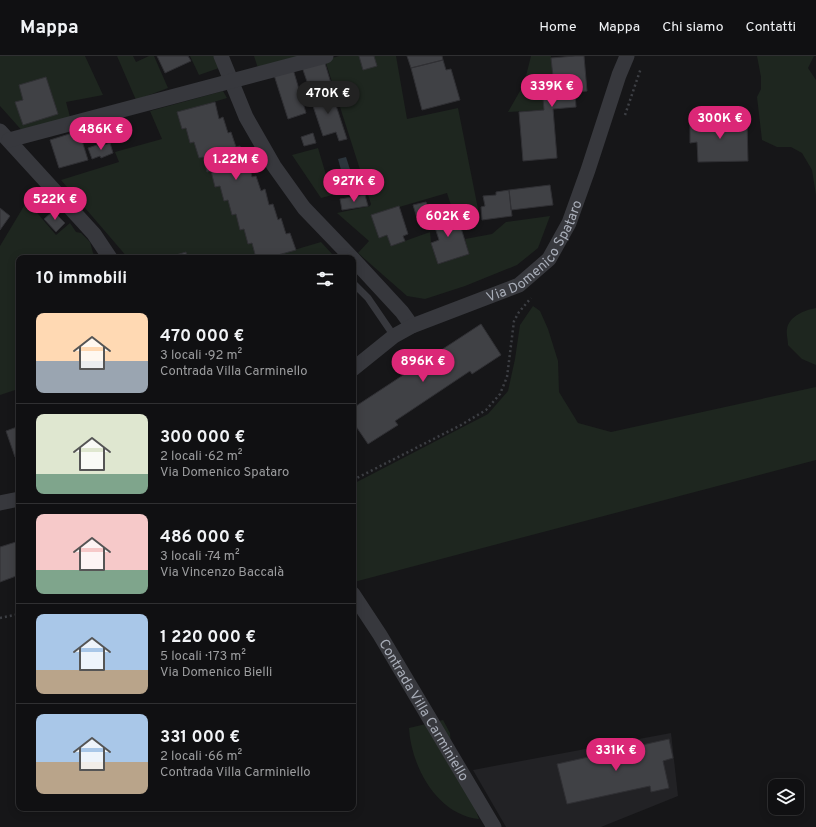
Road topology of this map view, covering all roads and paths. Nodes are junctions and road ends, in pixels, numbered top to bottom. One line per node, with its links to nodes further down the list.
1 (221, 56): 4 (street)
2 (326, 56): 4 (street)
3 (627, 56): 10 (street, Via Domenico Spataro)
4 (231, 81): 5 (street); 7 (street)
5 (5, 136): 6 (street)
6 (108, 255)
7 (348, 255)
8 (356, 263): 10 (street)
9 (356, 285): 11 (lane)
10 (412, 326): 11 (street, Via Domenico Spataro)
11 (394, 336): 12 (street, Via Domenico Spataro)
12 (356, 367)
13 (16, 500): 14 (street)
14 (0, 503)
15 (356, 599): 18 (street, Contrada Villa Carminiello)
16 (16, 615): 17 (path)
17 (0, 618)
18 (494, 827)

